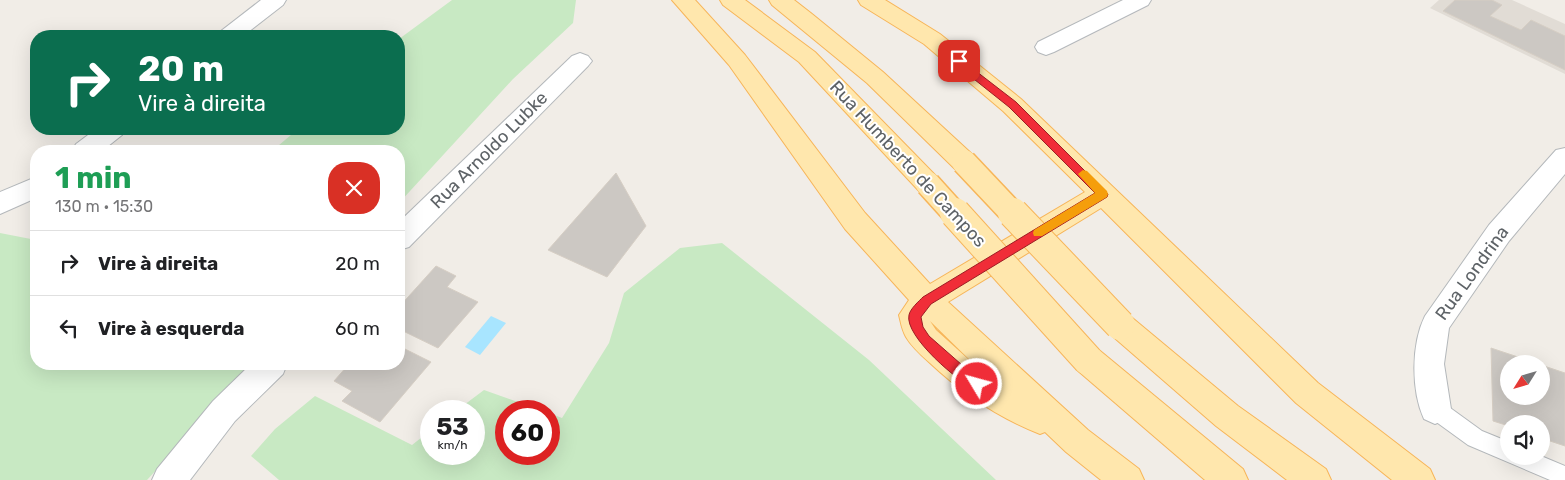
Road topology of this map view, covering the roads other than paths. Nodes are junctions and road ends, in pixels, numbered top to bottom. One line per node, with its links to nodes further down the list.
1 (275, 0): 7 (street)
2 (682, 0): 17 (main road)
3 (731, 0): 25 (main road, Rua Humberto de Campos, bridge)
4 (780, 0): 26 (main road, Rua Humberto de Campos, bridge)
5 (869, 0): 14 (main road)
6 (1140, 0): 8 (street)
7 (237, 30)
8 (1046, 47)
9 (580, 61): 16 (street, Rua Arnoldo Lubke)
10 (105, 135): 11 (street)
11 (93, 145)
12 (1565, 156): 19 (street, Rua Londrina)
13 (30, 190): 15 (street)
14 (1103, 194): 17 (main road); 27 (main road)
15 (0, 204)
16 (405, 233)
17 (927, 300): 24 (main road)
18 (266, 370): 23 (street)
19 (1435, 409): 20 (lane)
20 (1500, 448)
21 (1539, 465): 22 (lane)
22 (1565, 476)
23 (169, 480)
24 (1127, 480)
25 (1231, 480)
26 (1314, 480)
27 (1418, 480)

